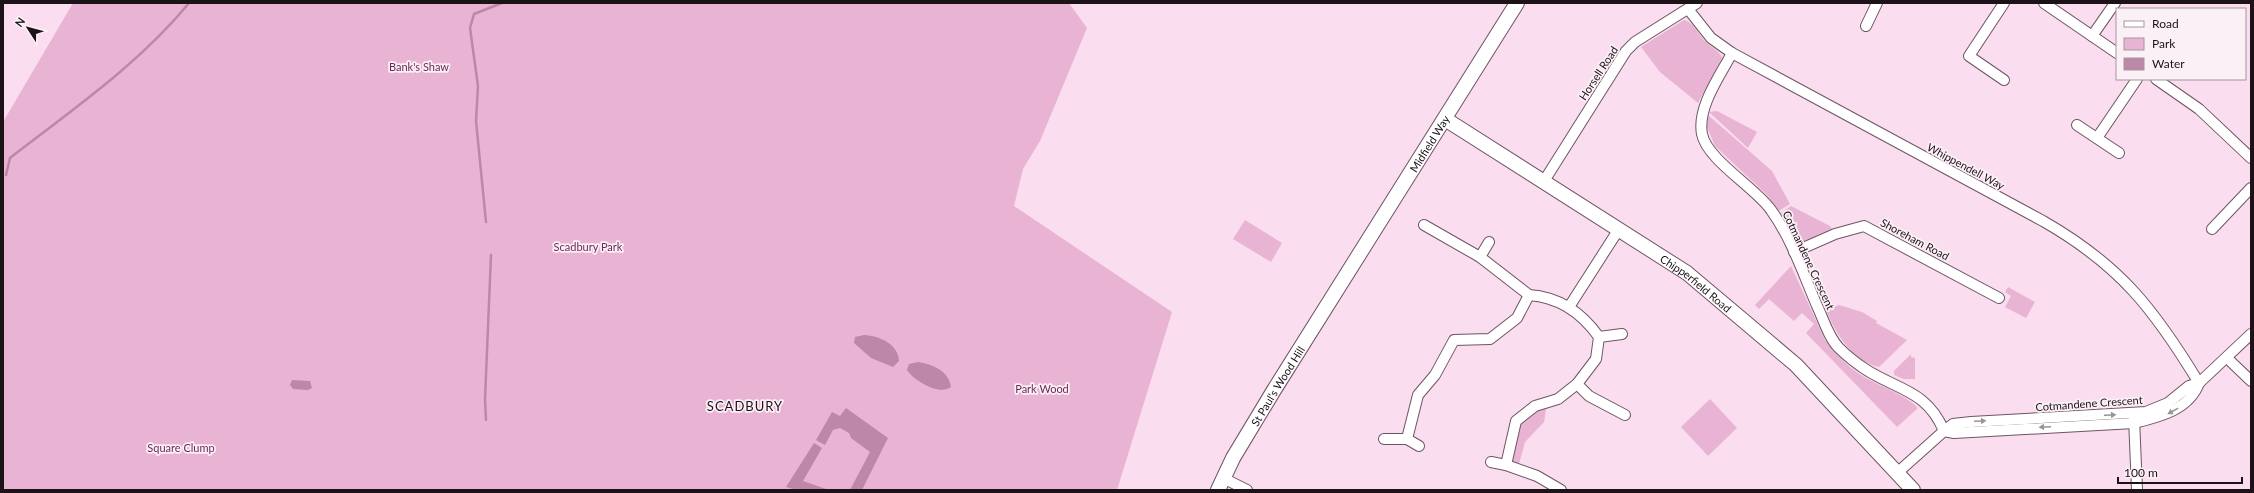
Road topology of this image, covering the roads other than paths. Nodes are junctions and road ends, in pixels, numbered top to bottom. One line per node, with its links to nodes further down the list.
1 (1517, 3): 14 (street, Midfield Way)
2 (1877, 3): 7 (street)
3 (2004, 3): 11 (street)
4 (2044, 3): 8 (street)
5 (2115, 3): 8 (street)
6 (1692, 6): 10 (street, Whippendell Way); 19 (street, Horsell Road)
7 (1866, 26)
8 (2092, 36): 9 (street)
9 (2116, 52)
10 (1732, 53): 25 (street, Cotmandene Crescent); 36 (street, Whippendell Way)
11 (2004, 80)
12 (2136, 80): 16 (street)
13 (2157, 80): 18 (street)
14 (1445, 119): 19 (street, Chipperfield Road); 27 (street, Midfield Way)
15 (2077, 125): 16 (street)
16 (2097, 138): 17 (street)
17 (2119, 153)
18 (2251, 158)
19 (1544, 181): 22 (street, Chipperfield Road)
20 (2251, 188): 23 (street)
21 (1424, 225): 26 (street)
22 (1619, 229): 30 (street); 46 (street, Chipperfield Road)
23 (2212, 229)
24 (1489, 242): 26 (street)
25 (1794, 252): 29 (street, Shoreham Road); 40 (street, Cotmandene Crescent)
26 (1480, 257): 28 (street)
27 (1340, 284): 47 (street, St Paul's Wood Hill)
28 (1530, 295): 30 (street); 42 (street)
29 (1999, 298)
30 (1569, 307): 33 (street)
31 (1622, 334): 33 (street)
32 (2251, 334): 34 (street, Cotmandene Crescent)
33 (1599, 337): 37 (street)
34 (2227, 358): 35 (street); 36 (street, Cotmandene Crescent)
35 (2251, 380)
36 (2199, 383): 39 (street, Cotmandene Crescent)
37 (1577, 384): 38 (street); 45 (street)
38 (1625, 415)
39 (2134, 419): 40 (street, Cotmandene Crescent); 51 (street)
40 (1944, 431): 46 (street)
41 (1384, 439): 42 (street)
42 (1407, 439): 43 (street)
43 (1420, 446)
44 (1491, 462): 45 (street)
45 (1506, 465): 49 (street)
46 (1897, 473): 50 (street, Chipperfield Road)
47 (1220, 484): 48 (street)
48 (1247, 490)
49 (1561, 490)
50 (1913, 490)
51 (2137, 490)

